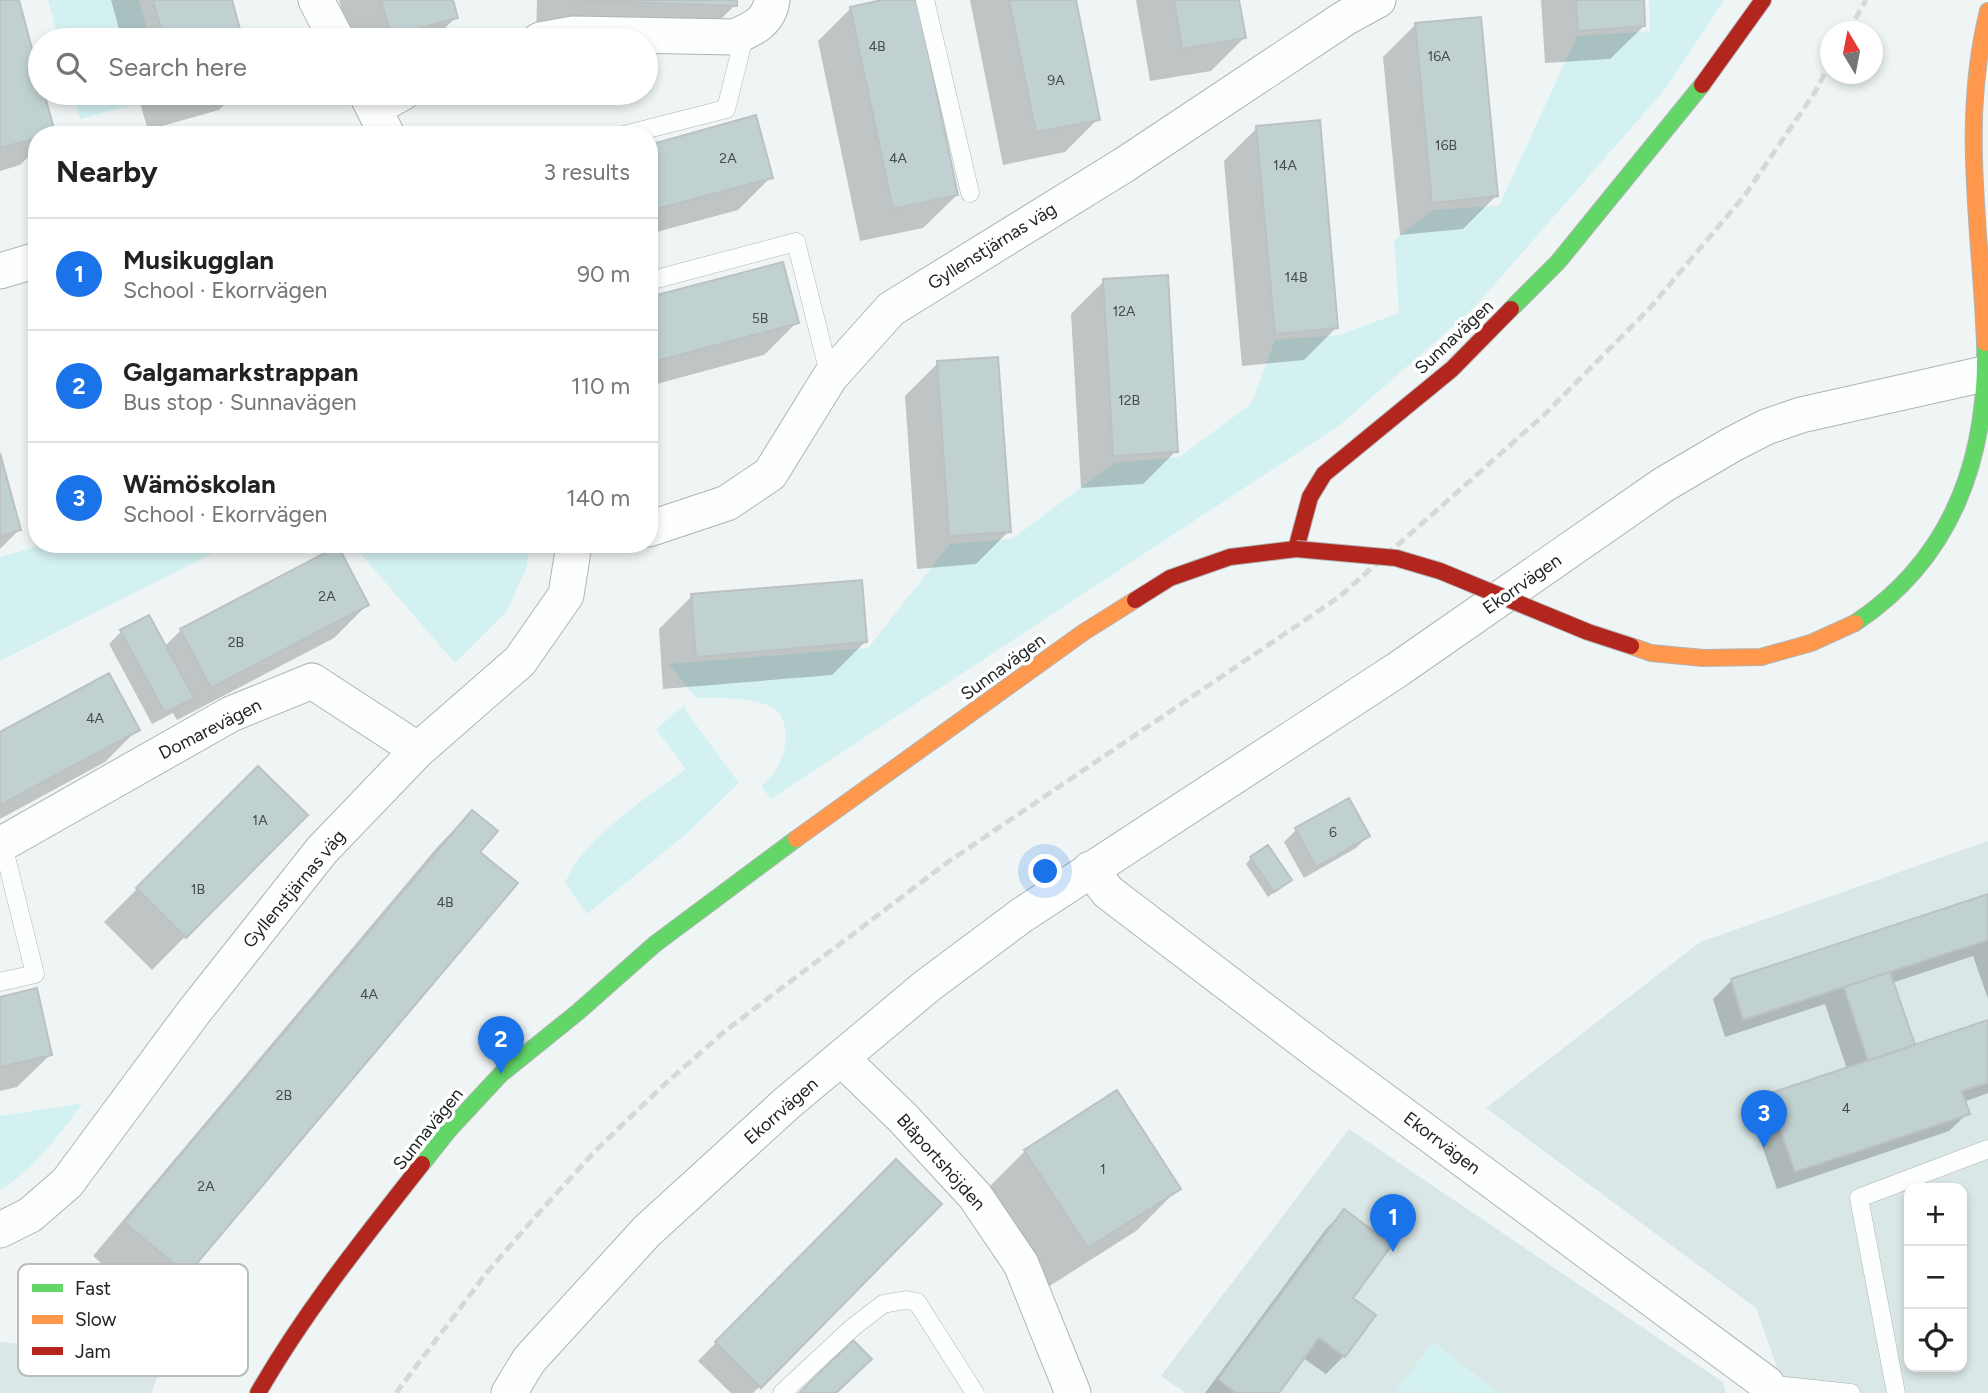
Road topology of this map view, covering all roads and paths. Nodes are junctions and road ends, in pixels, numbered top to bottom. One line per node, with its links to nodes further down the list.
1 (316, 0): 7 (street)
2 (772, 0): 8 (street)
3 (925, 0): 11 (lane)
4 (1378, 0): 16 (street, Gyllenstjärnas väg)
5 (1763, 0): 18 (main road, Sunnavägen)
6 (1988, 11): 15 (main road)
7 (331, 28)
8 (745, 33): 9 (street); 10 (lane)
9 (658, 36)
10 (658, 126)
11 (970, 193)
12 (28, 263): 13 (street)
13 (0, 271)
14 (658, 279): 16 (lane)
15 (1987, 373): 18 (main road, bridge); 22 (street, Ekorrvägen)
16 (830, 377): 17 (street, Gyllenstjärnas väg)
17 (658, 526)
18 (1296, 550): 28 (main road, Sunnavägen)
19 (573, 553): 20 (street, Gyllenstjärnas väg)
20 (418, 750): 21 (street, Domarevägen); 26 (street, Gyllenstjärnas väg)
21 (1, 845): 23 (lane)
22 (1090, 869): 24 (street, Ekorrvägen); 27 (street, Ekorrvägen)
23 (0, 982)
24 (842, 1059): 29 (street, Ekorrvägen); 32 (street, Blåportshöjden)
25 (1988, 1149): 34 (lane)
26 (0, 1230)
27 (1769, 1389): 33 (lane)
28 (258, 1393)
29 (509, 1393)
30 (782, 1393): 31 (lane)
31 (975, 1393)
32 (1073, 1393)
33 (1851, 1393)
34 (1896, 1393)

